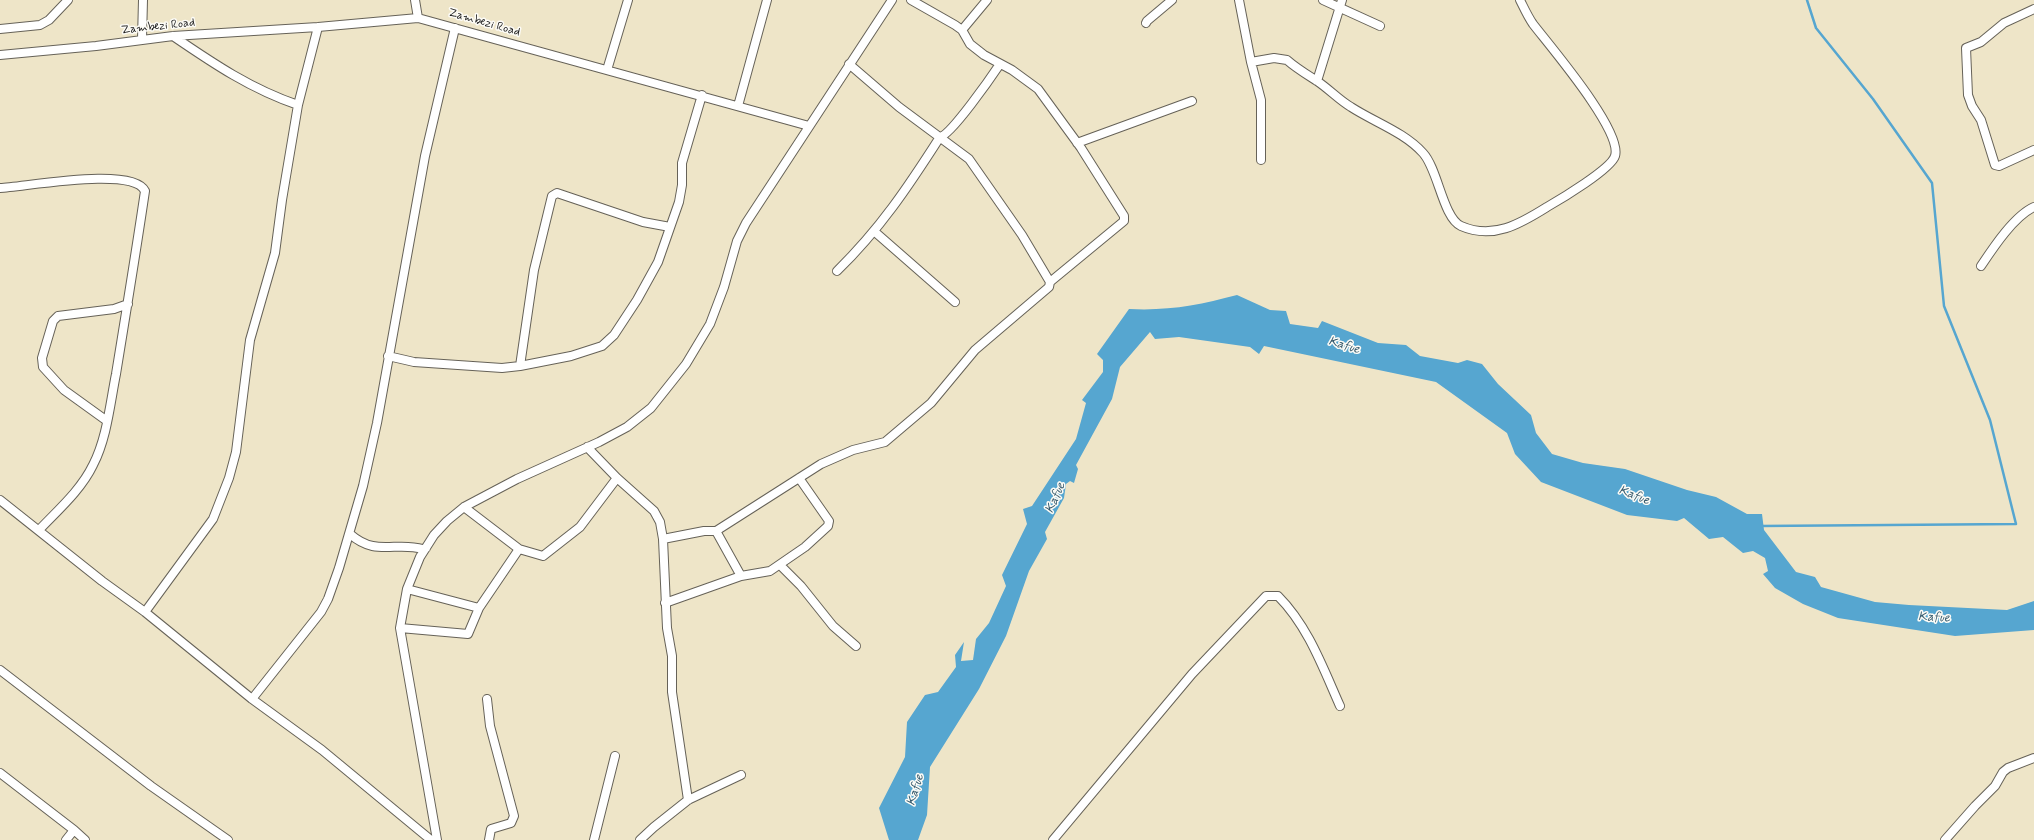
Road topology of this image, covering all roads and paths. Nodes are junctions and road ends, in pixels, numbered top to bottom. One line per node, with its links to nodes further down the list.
1 (68, 0): 20 (street)
2 (143, 0): 23 (street)
3 (415, 0): 15 (street)
4 (628, 0): 28 (street)
5 (767, 0): 33 (street)
6 (892, 0): 26 (street)
7 (911, 0): 21 (street)
8 (987, 0): 21 (street)
9 (1172, 0): 16 (street)
10 (1239, 0): 25 (street)
11 (1323, 0): 13 (street)
12 (1520, 0): 29 (street)
13 (1337, 3): 17 (street); 29 (street)
14 (2034, 9): 37 (street)
15 (418, 18): 18 (street, Zambezi Road); 19 (street, Zambezi Road)
16 (1146, 24)
17 (1380, 26)
18 (318, 27): 22 (street, Zambezi Road); 32 (street)
19 (455, 28): 28 (street, Zambezi Road); 48 (street)
20 (0, 29)
21 (962, 30): 27 (street)
22 (173, 36): 23 (street, Zambezi Road); 32 (street)
23 (142, 39): 24 (street, Zambezi Road)
24 (0, 55)
25 (1251, 62): 29 (street); 38 (street)
26 (849, 64): 34 (street); 35 (street)
27 (1000, 64): 35 (street); 36 (street)
28 (607, 70): 30 (street, Zambezi Road)
29 (1317, 81)
30 (702, 96): 33 (street, Zambezi Road); 41 (street)
31 (1192, 101): 36 (street)
32 (298, 104): 67 (street)
33 (738, 106): 34 (street, Zambezi Road)
34 (809, 126): 51 (street)
35 (940, 137): 42 (street); 45 (street)
36 (1077, 142): 45 (street)
37 (2034, 150)
38 (1261, 160)
39 (0, 188): 47 (street)
40 (2034, 208): 43 (street)
41 (670, 227): 49 (street); 49 (street)
42 (875, 232): 44 (street); 46 (street)
43 (1981, 266)
44 (837, 271)
45 (1050, 282): 53 (street)
46 (955, 302)
47 (128, 304): 50 (street); 50 (street)
48 (388, 356): 49 (street); 58 (street)
49 (520, 366)
50 (107, 421): 56 (street)
51 (587, 447): 52 (street); 55 (street)
52 (617, 478): 59 (street); 61 (street)
53 (799, 478): 57 (street); 62 (street)
54 (0, 500): 56 (street)
55 (464, 507): 60 (street); 61 (street)
56 (39, 530): 67 (street)
57 (716, 531): 59 (street); 63 (street)
58 (350, 534): 60 (street); 71 (street)
59 (663, 539): 65 (street)
60 (426, 548): 64 (street)
61 (519, 549): 66 (street)
62 (780, 566): 63 (street); 69 (street)
63 (741, 576): 65 (street)
64 (407, 589): 66 (street); 68 (street)
65 (665, 603): 78 (street)
66 (479, 608): 68 (street)
67 (145, 612): 71 (street)
68 (400, 628): 84 (street)
69 (856, 646)
70 (0, 670): 82 (street)
71 (252, 699): 83 (street)
72 (487, 699): 85 (street)
73 (1340, 706): 88 (street)
74 (615, 756): 86 (street)
75 (2034, 758): 89 (street)
76 (0, 773): 79 (street)
77 (740, 775): 78 (street)
78 (688, 800): 87 (street)
79 (74, 830): 80 (street); 81 (street)
80 (66, 840)
81 (84, 840)
82 (228, 840)
83 (432, 840)
84 (437, 840)
85 (489, 840)
86 (594, 840)
87 (640, 840)
88 (1053, 840)
89 (1945, 840)

